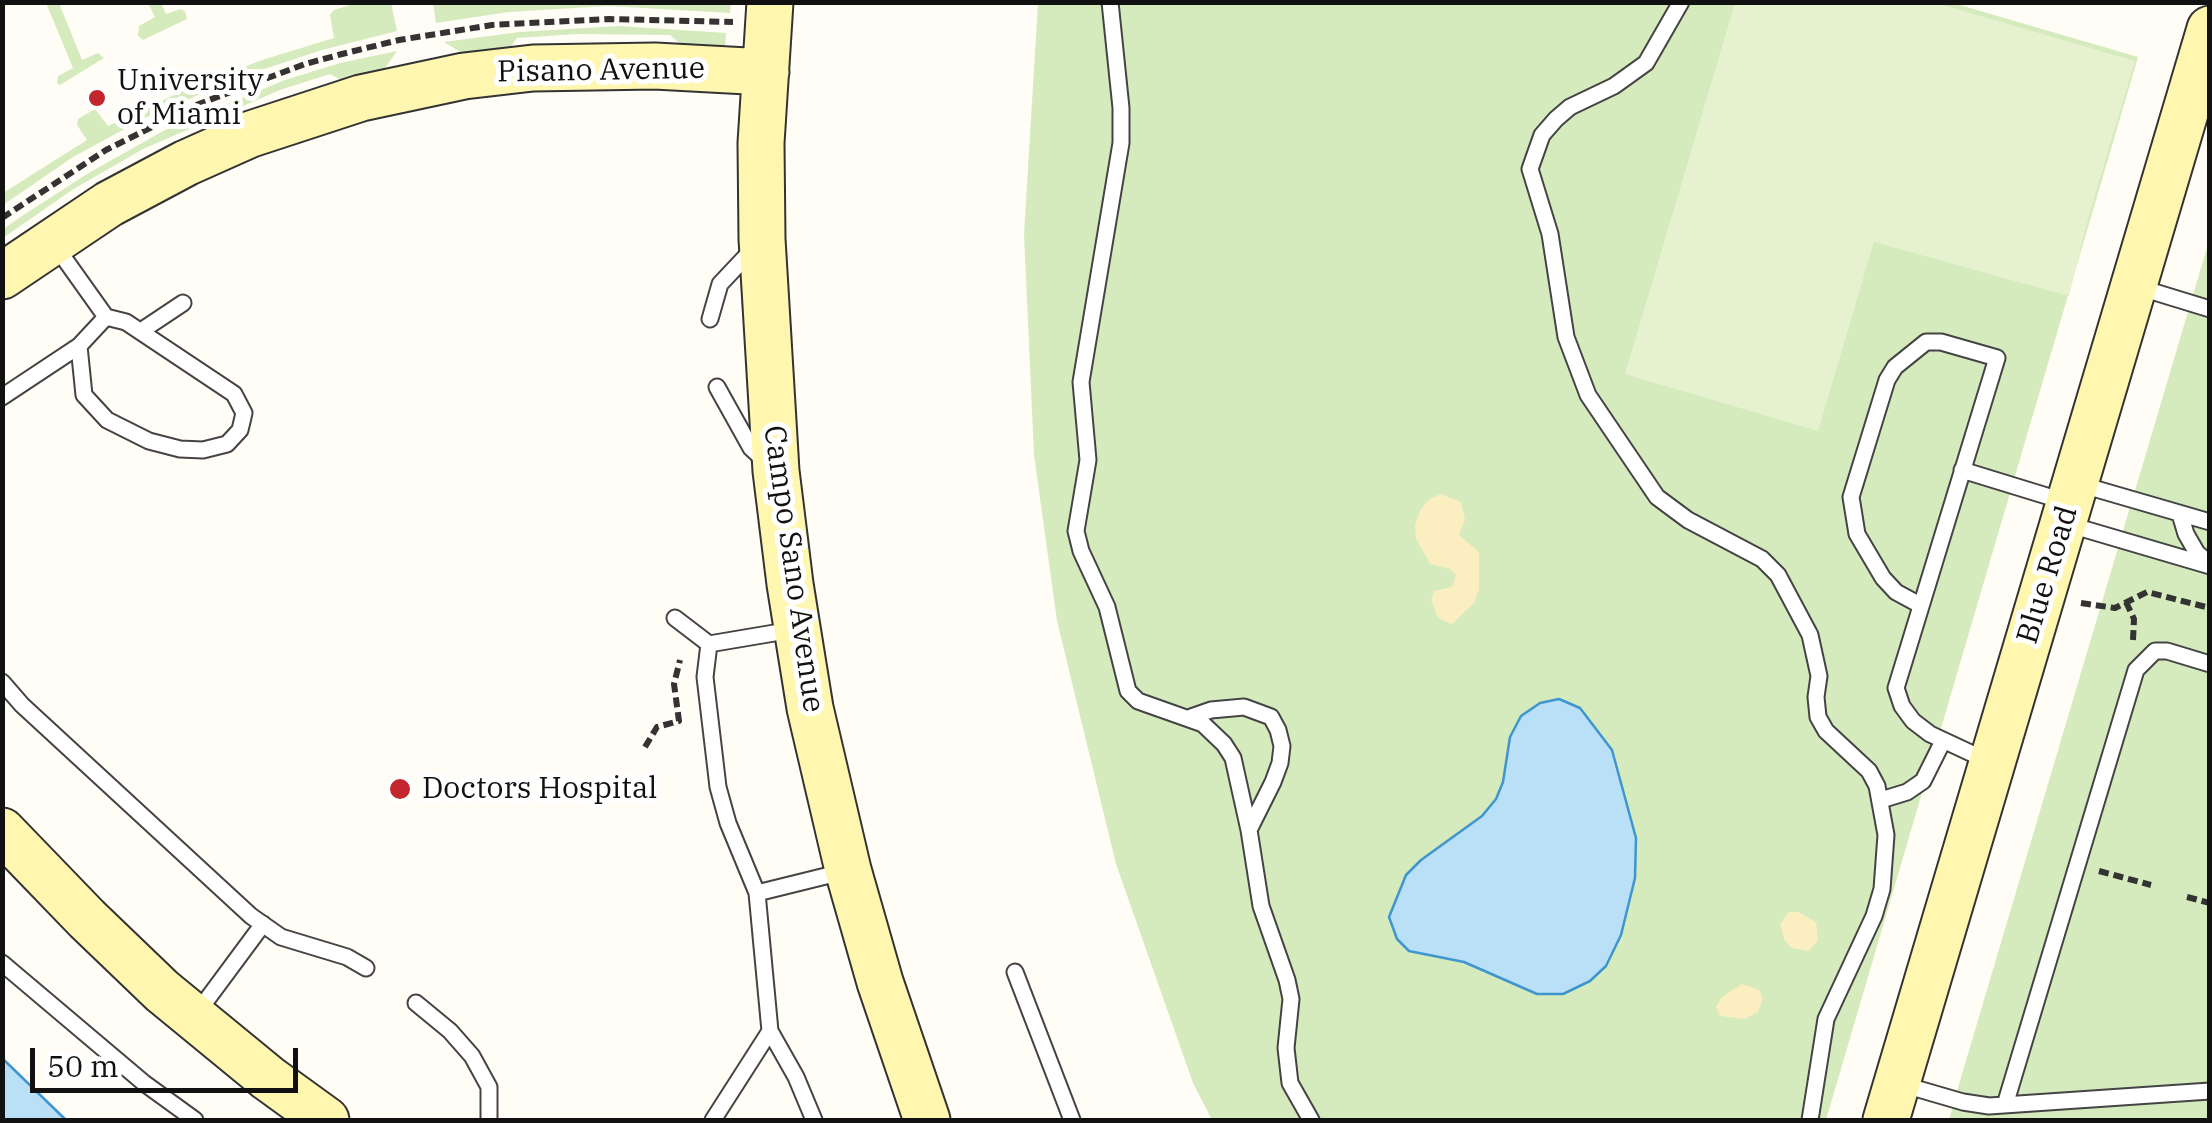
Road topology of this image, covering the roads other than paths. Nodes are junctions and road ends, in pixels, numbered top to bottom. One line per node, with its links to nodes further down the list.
1 (1110, 2): 30 (lane)
2 (1681, 2): 33 (lane)
3 (758, 13): 5 (street, Campo Sano Avenue)
4 (2210, 28): 9 (street, Blue Road)
5 (766, 72): 6 (street, Pisano Avenue); 7 (street, Campo Sano Avenue)
6 (52, 240): 8 (street, Pisano Avenue); 12 (lane)
7 (762, 240): 13 (lane); 19 (street, Campo Sano Avenue)
8 (2, 276)
9 (2134, 286): 11 (lane); 20 (street, Blue Road)
10 (183, 303): 14 (lane)
11 (2210, 309)
12 (106, 317): 14 (lane); 15 (lane)
13 (710, 319)
14 (141, 331): 15 (lane)
15 (79, 346): 17 (lane)
16 (717, 387): 19 (lane)
17 (2, 397)
18 (1962, 470): 20 (lane); 24 (lane); 24 (lane)
19 (776, 471): 26 (street, Campo Sano Avenue)
20 (2069, 503): 21 (lane); 23 (lane); 32 (street, Blue Road)
21 (2180, 514): 22 (lane); 23 (lane)
22 (2210, 522)
23 (2210, 565)
24 (1920, 604): 31 (lane)
25 (675, 618): 27 (lane)
26 (797, 629): 27 (lane); 36 (street, Campo Sano Avenue)
27 (709, 644): 37 (lane)
28 (2210, 664): 47 (lane)
29 (2, 682): 38 (lane)
30 (1191, 718): 34 (lane); 34 (lane)
31 (1943, 741): 32 (lane); 33 (lane)
32 (1992, 763): 46 (street, Blue Road)
33 (1881, 800): 56 (lane)
34 (1249, 830): 55 (lane)
35 (2, 831): 43 (street)
36 (848, 870): 37 (lane); 53 (street, Campo Sano Avenue)
37 (758, 892): 44 (lane)
38 (263, 924): 40 (lane); 43 (lane)
39 (2, 963): 48 (lane)
40 (366, 968)
41 (1015, 972): 54 (lane)
42 (416, 1003): 50 (lane)
43 (193, 1018): 49 (street)
44 (770, 1031): 51 (lane); 52 (lane)
45 (2210, 1091): 47 (lane)
46 (1892, 1102): 47 (lane)
47 (2005, 1106)
48 (195, 1120)
49 (326, 1120)
50 (489, 1120)
51 (713, 1120)
52 (814, 1120)
53 (927, 1120)
54 (1072, 1120)
55 (1311, 1120)
56 (1810, 1120)

